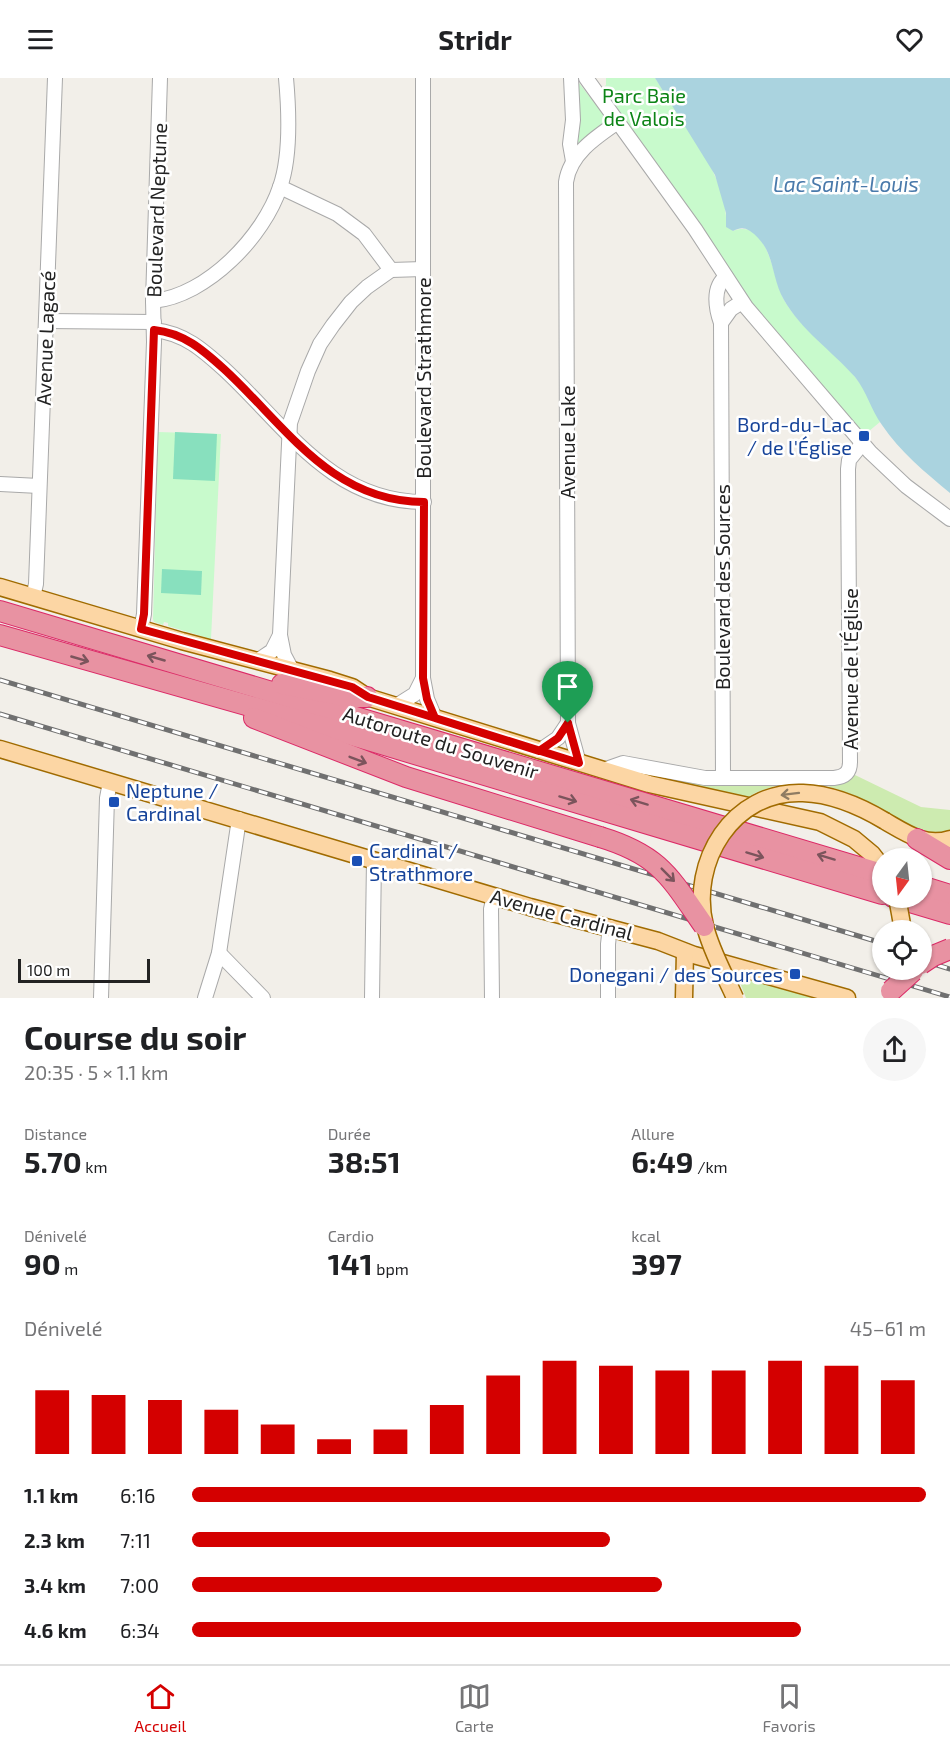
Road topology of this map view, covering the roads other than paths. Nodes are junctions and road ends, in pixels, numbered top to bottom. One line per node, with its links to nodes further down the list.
1 (54, 78): 15 (street, Avenue Lagacé)
2 (160, 78): 13 (street, Boulevard Neptune)
3 (286, 78): 9 (street)
4 (423, 78): 10 (street, Boulevard Strathmore)
5 (571, 78): 8 (street, Avenue Lake)
6 (586, 78): 7 (street)
7 (618, 122): 8 (street); 12 (street)
8 (573, 161): 38 (street, Avenue Lake)
9 (280, 187): 11 (street); 13 (street)
10 (423, 269): 11 (street); 22 (street, Boulevard Strathmore)
11 (391, 270): 18 (street)
12 (726, 277): 14 (street); 16 (street, Boulevard des Sources)
13 (153, 301): 17 (street, Boulevard Neptune)
14 (742, 302): 16 (street); 19 (street)
15 (46, 321): 17 (street); 21 (street, Avenue Lagacé)
16 (721, 323): 43 (street, Boulevard des Sources)
17 (154, 326): 18 (street); 27 (street, Boulevard Neptune)
18 (289, 436): 22 (street); 29 (street)
19 (862, 444): 23 (street); 43 (street, Avenue de l'Église)
20 (0, 484): 21 (street)
21 (39, 486): 25 (street, Avenue Lagacé)
22 (424, 502): 33 (street, Boulevard Strathmore)
23 (950, 519)
24 (0, 587): 25 (main road)
25 (33, 597): 27 (main road)
26 (0, 611): 32 (highway, Autoroute du Souvenir, one-way to 26)
27 (141, 629): 30 (main road)
28 (0, 635): 34 (highway, Autoroute du Souvenir, one-way to 34)
29 (280, 635): 30 (street); 31 (street)
30 (257, 661): 31 (main road)
31 (292, 670): 35 (main road)
32 (212, 674): 35 (highway); 51 (highway, Autoroute du Souvenir, one-way to 32)
33 (423, 678): 36 (street); 37 (street, Boulevard Strathmore)
34 (176, 687): 53 (highway, Autoroute du Souvenir, one-way to 53); 58 (highway, one-way to 58, bridge)
35 (368, 697): 36 (main road)
36 (396, 706): 37 (main road)
37 (435, 718): 40 (main road)
38 (568, 723): 40 (street); 41 (street, Avenue Lake)
39 (0, 749): 44 (main road, Avenue Cardinal)
40 (539, 751): 41 (main road)
41 (579, 763): 42 (main road)
42 (603, 770): 43 (street); 48 (main road)
43 (723, 778)
44 (110, 782): 45 (main road, Avenue Cardinal); 69 (street)
45 (239, 819): 50 (main road, Avenue Cardinal); 62 (street)
46 (917, 839): 47 (main road); 49 (highway); 58 (main road, one-way to 58, bridge)
47 (950, 839)
48 (872, 855)
49 (950, 859)
50 (374, 860): 55 (main road, Avenue Cardinal); 72 (street)
51 (872, 871)
52 (932, 889): 54 (highway)
53 (872, 891)
54 (950, 895)
55 (494, 896): 59 (main road, Avenue Cardinal); 73 (street)
56 (931, 908): 57 (highway)
57 (950, 914)
58 (704, 926): 76 (main road, bridge)
59 (610, 927): 61 (main road, Avenue Cardinal); 74 (street)
60 (950, 950): 63 (highway, bridge)
61 (685, 952): 64 (main road, Avenue Cardinal); 65 (main road)
62 (219, 953): 70 (street); 71 (street)
63 (932, 957)
64 (709, 959): 65 (main road); 77 (main road, Avenue Cardinal)
65 (684, 980): 75 (main road)
66 (894, 980): 68 (main road)
67 (905, 980): 68 (highway, bridge)
68 (889, 995)
69 (101, 998)
70 (205, 998)
71 (263, 998)
72 (372, 998)
73 (492, 998)
74 (608, 998)
75 (684, 998)
76 (735, 998)
77 (847, 998)

